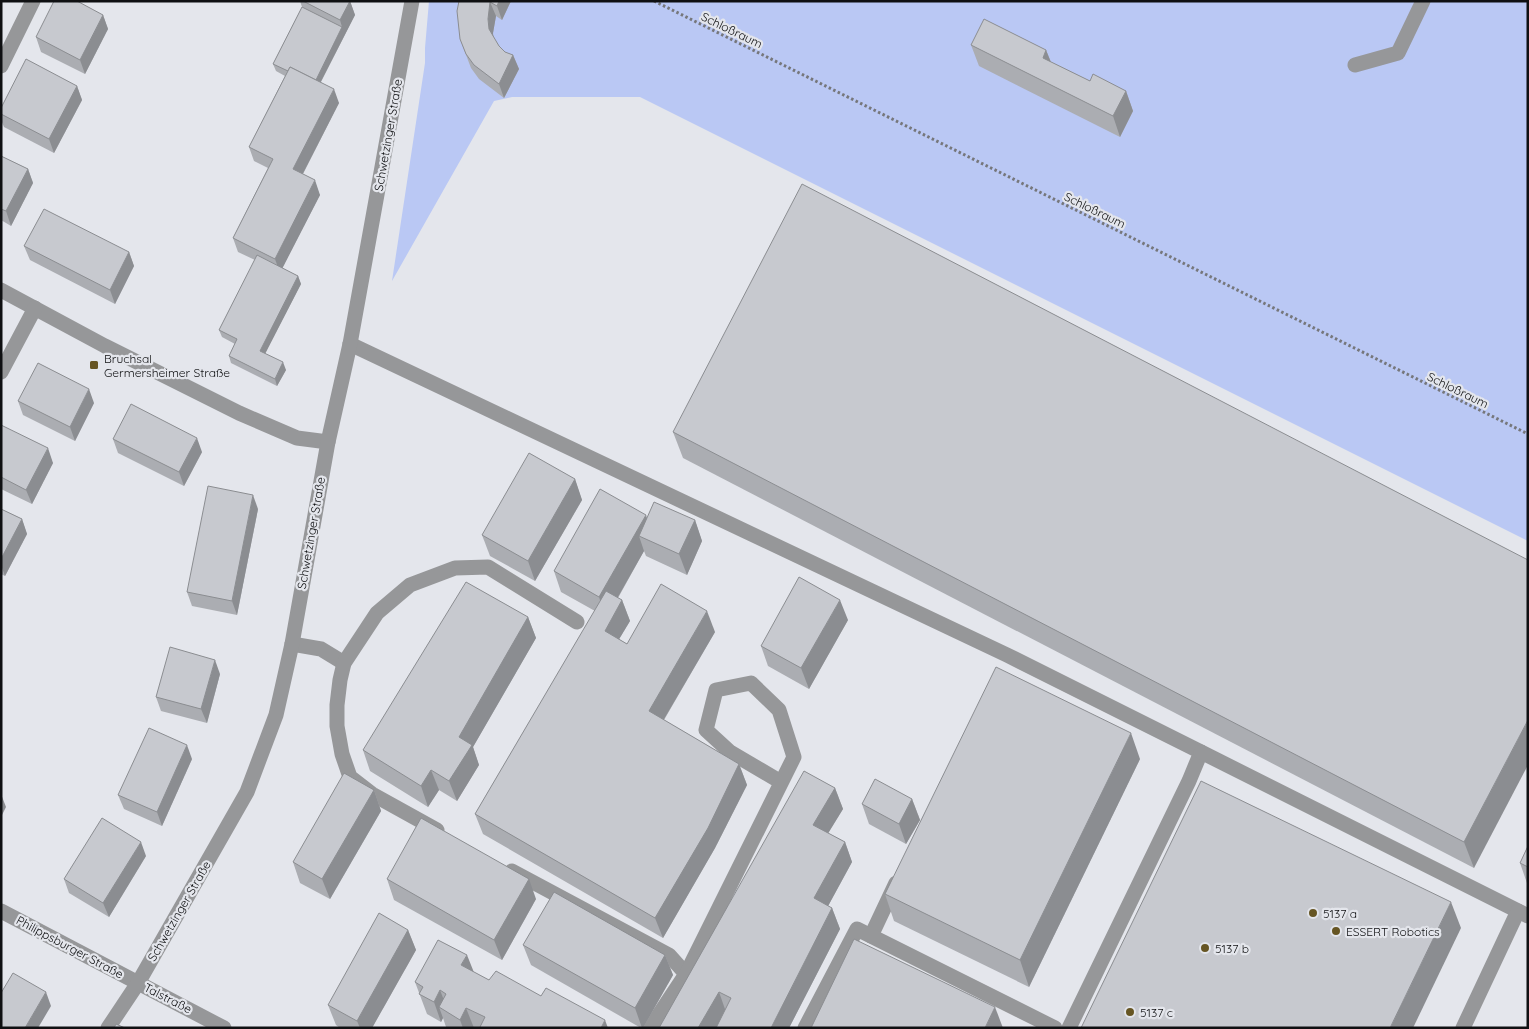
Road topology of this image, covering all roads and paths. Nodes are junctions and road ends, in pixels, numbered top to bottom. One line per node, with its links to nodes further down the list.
1 (33, 1): 6 (street)
2 (412, 1): 9 (street, Schwetzinger Straße)
3 (654, 1): 11 (path, Schloßraum)
4 (1423, 1): 5 (street)
5 (1355, 65)
6 (1, 66)
7 (1, 290): 8 (street)
8 (35, 308): 10 (street); 12 (street)
9 (350, 344): 12 (street, Schwetzinger Straße); 15 (street)
10 (1, 372)
11 (1528, 434)
12 (328, 442): 14 (street, Schwetzinger Straße)
13 (577, 622): 16 (street)
14 (292, 644): 16 (street); 27 (street, Schwetzinger Straße)
15 (1007, 655): 17 (street); 18 (street)
16 (344, 663): 20 (street)
17 (999, 672)
18 (1201, 752): 24 (street); 33 (street)
19 (782, 782): 19 (street); 26 (street)
20 (449, 836)
21 (501, 864): 26 (street)
22 (901, 874): 25 (street)
23 (1, 911): 27 (street, Philippsburger Straße)
24 (1523, 914): 34 (street)
25 (871, 936): 31 (street); 32 (street)
26 (686, 974): 30 (street)
27 (138, 983): 28 (street, Schwetzinger Straße); 29 (street, Talstraße)
28 (108, 1028)
29 (224, 1028)
30 (650, 1028)
31 (805, 1028)
32 (1055, 1028)
33 (1070, 1028)
34 (1463, 1028)

